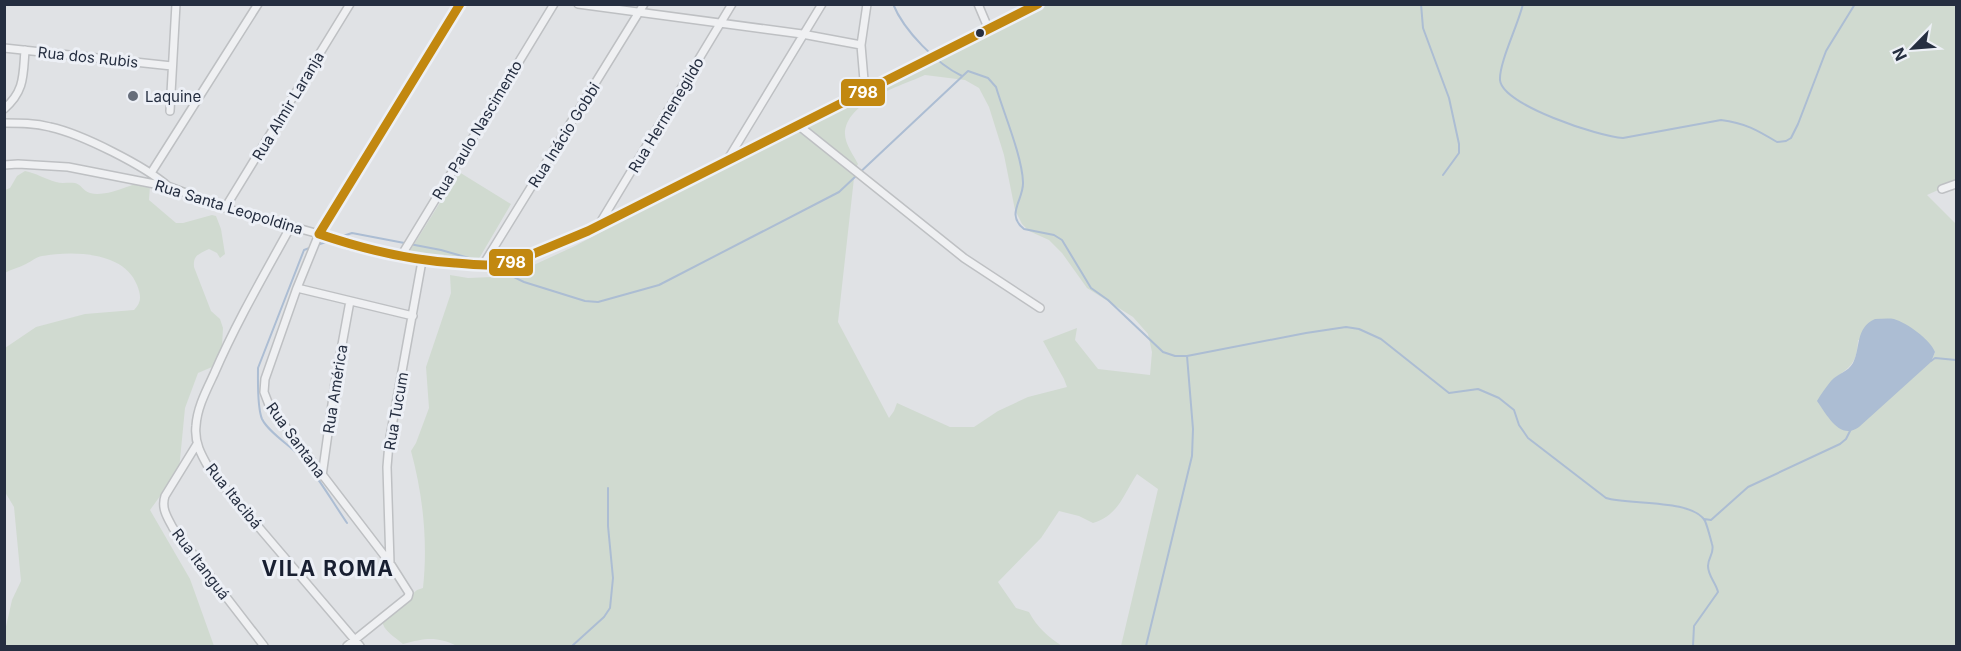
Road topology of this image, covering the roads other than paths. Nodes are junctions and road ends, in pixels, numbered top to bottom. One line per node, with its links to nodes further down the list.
1 (176, 4): 21 (street)
2 (258, 4): 29 (street)
3 (350, 4): 33 (street, Rua Almir Laranja)
4 (460, 4): 36 (street, Rua Santana)
5 (554, 4): 37 (street, Rua Paulo Nascimento)
6 (578, 4): 14 (street)
7 (644, 4): 14 (street, Rua Inácio Gobbi)
8 (732, 4): 15 (street, Rua Hermenegildo)
9 (822, 4): 17 (street)
10 (867, 4): 18 (street)
11 (978, 4): 16 (street)
12 (1039, 4): 13 (street, Rua Santa Leopoldina)
13 (1023, 8): 16 (street, Rua Santa Leopoldina)
14 (640, 13): 15 (street); 39 (street, Rua Inácio Gobbi)
15 (721, 24): 17 (street); 34 (street, Rua Hermenegildo)
16 (989, 30): 22 (street, Rua Santa Leopoldina)
17 (802, 34): 18 (street); 27 (street)
18 (861, 45): 22 (street)
19 (4, 48): 20 (street, Rua dos Rubis)
20 (25, 50): 21 (street, Rua dos Rubis); 23 (street)
21 (172, 66): 24 (street)
22 (865, 92): 26 (street, Rua Santa Leopoldina)
23 (4, 109)
24 (170, 111)
25 (4, 123): 29 (street)
26 (798, 125): 27 (street, Rua Santa Leopoldina); 42 (street)
27 (727, 160): 34 (street, Rua Santa Leopoldina)
28 (4, 165): 31 (street, Rua Santa Leopoldina)
29 (151, 173): 31 (street)
30 (1956, 184): 32 (street)
31 (170, 187): 33 (street, Rua Santa Leopoldina)
32 (1942, 189)
33 (225, 208): 35 (street, Rua Santa Leopoldina)
34 (600, 225): 39 (street, Rua Santa Leopoldina)
35 (291, 226): 36 (street, Rua Santa Leopoldina); 44 (street, Rua Itacibá)
36 (320, 234): 37 (street, Rua Santa Leopoldina); 40 (street, Rua Santana)
37 (400, 256): 38 (street, Rua Santa Leopoldina)
38 (422, 261): 39 (street, Rua Santa Leopoldina); 43 (street, Rua Tucum)
39 (483, 265)
40 (297, 288): 41 (street); 45 (street, Rua Santana)
41 (350, 301): 43 (street); 45 (street, Rua América)
42 (1040, 308)
43 (413, 316): 46 (street, Rua Tucum)
44 (197, 444): 47 (street, Rua Itacibá); 48 (street, Rua Itanguá)
45 (322, 476): 46 (street, Rua Santana)
46 (390, 563): 47 (street, Rua Santana)
47 (354, 640): 49 (street); 50 (street, Rua Itacibá)
48 (264, 646)
49 (347, 646)
50 (360, 646)

